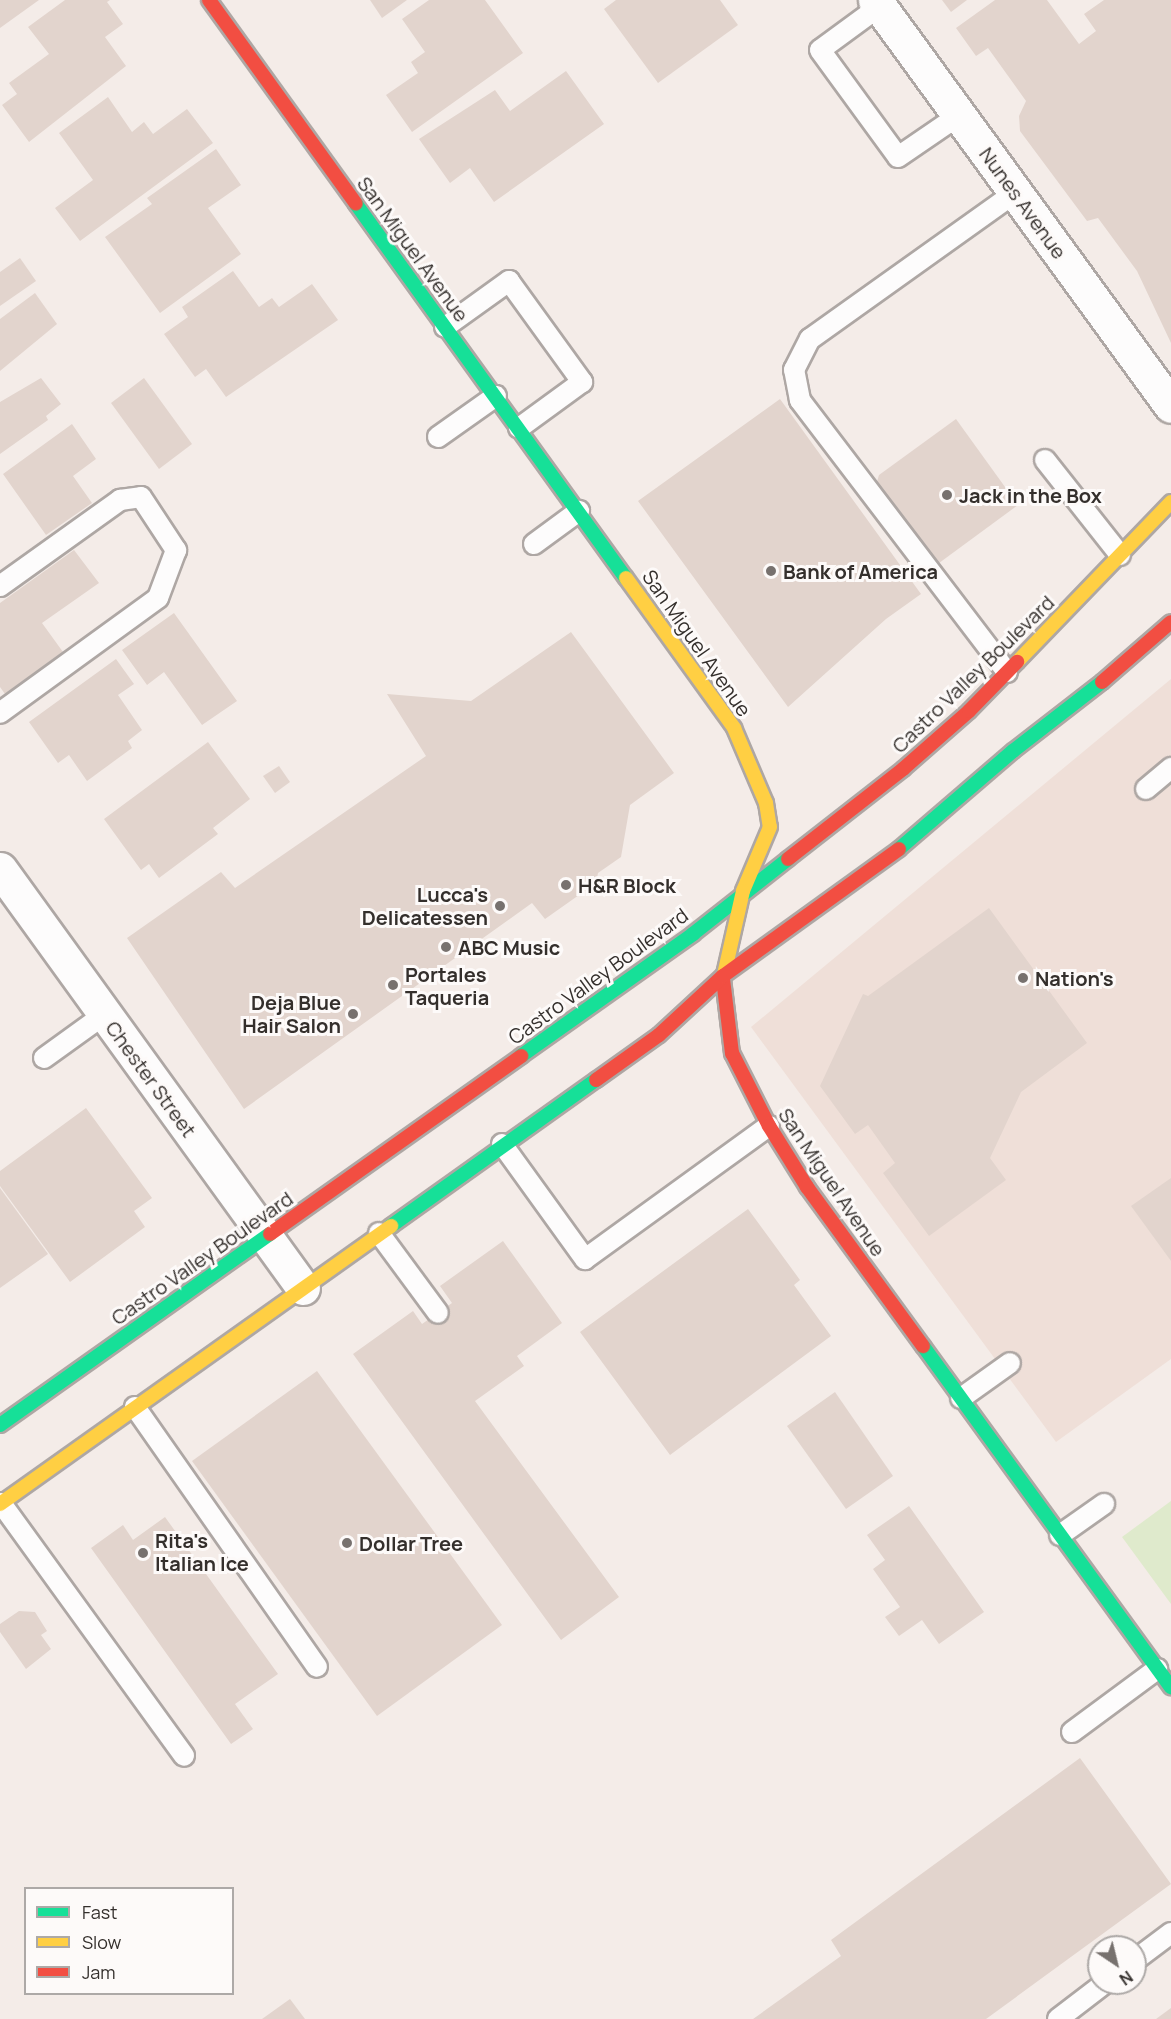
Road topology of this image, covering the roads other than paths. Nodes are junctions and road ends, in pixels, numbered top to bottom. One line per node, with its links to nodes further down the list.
1 (209, 0): 5 (main road, San Miguel Avenue)
2 (878, 3): 3 (street, Nunes Avenue); 3 (lane)
3 (958, 116): 4 (street, Nunes Avenue)
4 (1015, 193): 7 (street, Nunes Avenue); 17 (lane)
5 (445, 327): 6 (main road, San Miguel Avenue); 8 (lane)
6 (496, 396): 8 (main road, San Miguel Avenue); 9 (lane)
7 (1171, 406)
8 (519, 428): 12 (main road, San Miguel Avenue)
9 (438, 437)
10 (1045, 460): 14 (lane)
11 (1171, 502): 14 (main road, Castro Valley Boulevard)
12 (579, 511): 13 (lane); 22 (main road, San Miguel Avenue)
13 (534, 544)
14 (1120, 555): 17 (main road, Castro Valley Boulevard)
15 (0, 586): 18 (lane)
16 (1171, 622): 23 (main road)
17 (1007, 672): 22 (main road, Castro Valley Boulevard)
18 (0, 713)
19 (1171, 768): 20 (lane)
20 (1146, 789)
21 (0, 869): 24 (street, Chester Street)
22 (742, 891): 23 (main road, San Miguel Avenue); 29 (main road, Castro Valley Boulevard)
23 (723, 976): 26 (main road, San Miguel Avenue); 27 (main road)
24 (105, 1014): 25 (lane); 29 (street, Chester Street)
25 (44, 1058)
26 (769, 1126): 27 (lane); 33 (main road, San Miguel Avenue)
27 (502, 1144): 28 (main road)
28 (379, 1233): 30 (main road); 31 (lane)
29 (266, 1237): 30 (street, Chester Street); 35 (main road, Castro Valley Boulevard)
30 (303, 1288): 34 (main road)
31 (438, 1313)
32 (1010, 1364): 33 (lane)
33 (961, 1398): 38 (main road, San Miguel Avenue)
34 (135, 1407): 37 (main road); 39 (lane)
35 (4, 1414)
36 (1104, 1503): 38 (lane)
37 (0, 1504): 43 (lane)
38 (1060, 1535): 40 (main road, San Miguel Avenue)
39 (317, 1667)
40 (1157, 1669): 41 (main road, San Miguel Avenue); 42 (lane)
41 (1171, 1687)
42 (1072, 1732)
43 (184, 1756)
44 (1171, 1933): 45 (lane)
45 (1147, 1951)
46 (1089, 1995): 47 (lane)
47 (1058, 2019)

